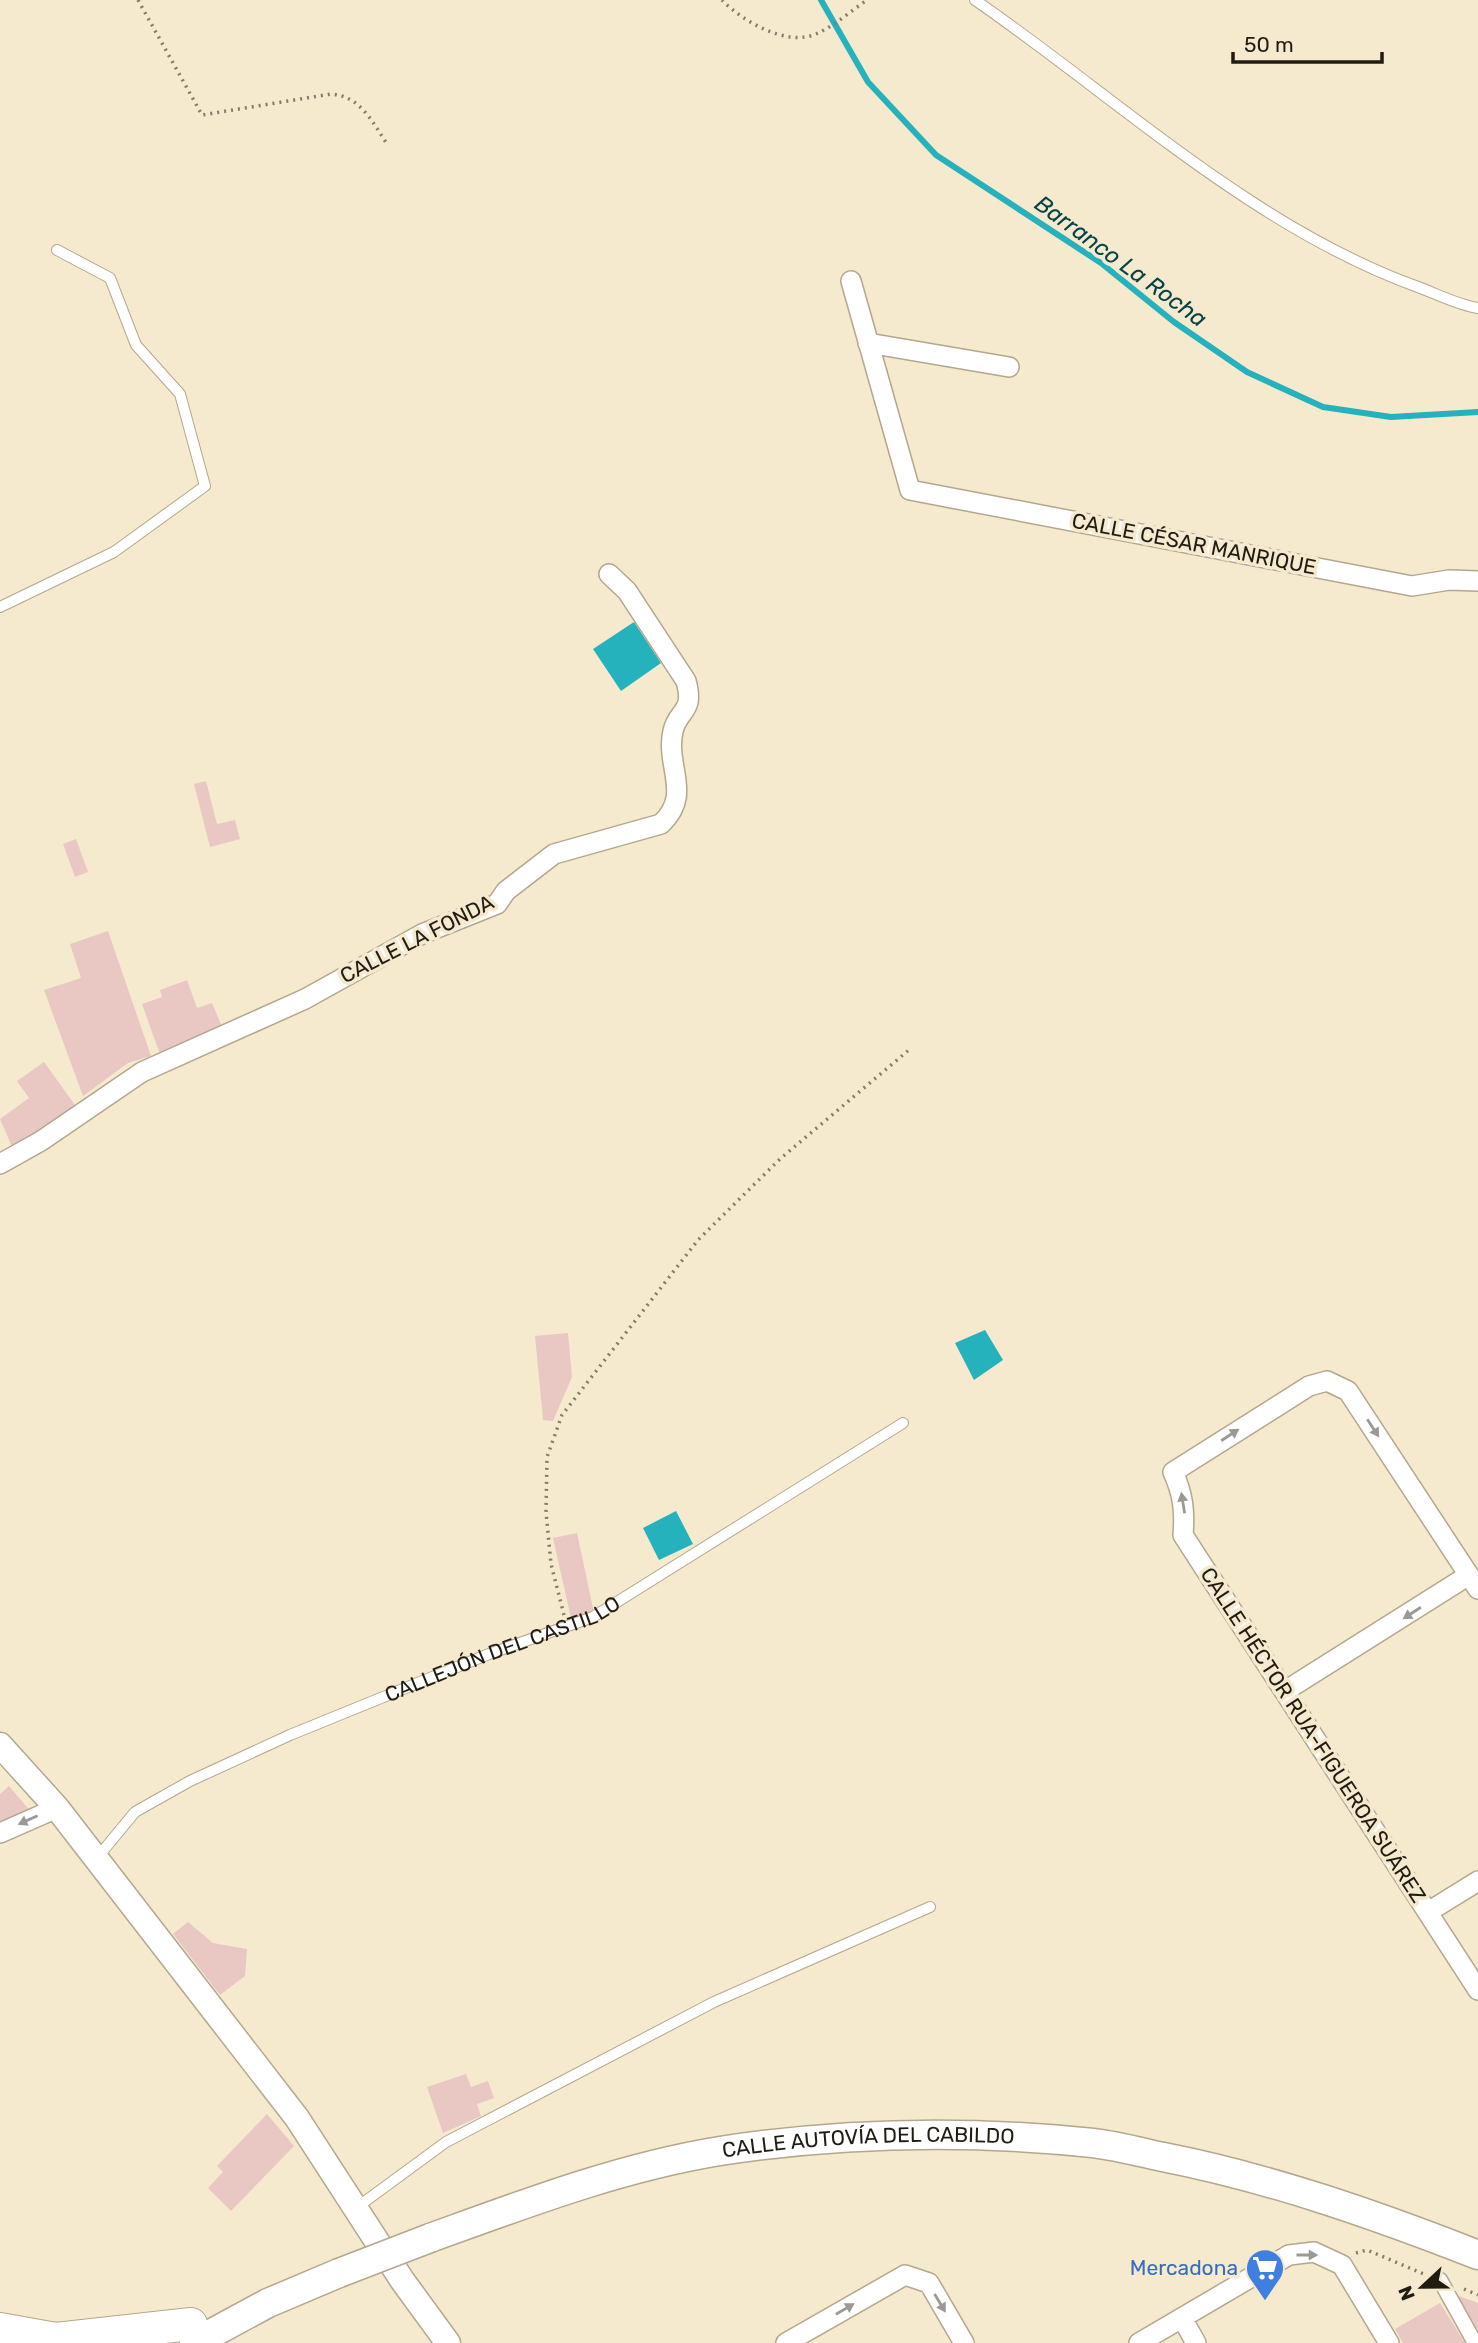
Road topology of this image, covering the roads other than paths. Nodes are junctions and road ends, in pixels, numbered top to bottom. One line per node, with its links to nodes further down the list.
1 (975, 0): 4 (lane)
2 (57, 250): 9 (lane)
3 (851, 281): 5 (street)
4 (1478, 308)
5 (868, 343): 6 (street); 8 (street, CALLE CÉSAR MANRIQUE)
6 (1009, 367)
7 (609, 574): 10 (street, CALLE LA FONDA)
8 (1478, 581)
9 (0, 607)
10 (0, 1164)
11 (903, 1423): 17 (lane, CALLEJÓN DEL CASTILLO)
12 (1474, 1582): 13 (street, one-way to 13); 13 (street, CALLE HÉCTOR RUA-FIGUEROA SUÁREZ, one-way to 12)
13 (1286, 1691): 20 (street, CALLE HÉCTOR RUA-FIGUEROA SUÁREZ)
14 (0, 1745): 15 (street)
15 (57, 1808): 16 (street, one-way to 16); 17 (street)
16 (0, 1833)
17 (97, 1859): 22 (street)
18 (1478, 1881): 20 (street)
19 (930, 1907): 22 (lane)
20 (1428, 1912): 21 (street, CALLE HÉCTOR RUA-FIGUEROA SUÁREZ)
21 (1478, 1990)
22 (356, 2208): 29 (street)
23 (1478, 2255): 27 (main road, CALLE AUTOVÍA DEL CABILDO, bridge)
24 (1440, 2280): 35 (street)
25 (1182, 2318): 32 (street); 33 (street); 34 (street, one-way to 34)
26 (0, 2329): 27 (main road)
27 (192, 2334): 28 (main road, CALLE AUTOVÍA DEL CABILDO)
28 (142, 2343)
29 (448, 2343)
30 (786, 2343): 31 (street, one-way to 31)
31 (964, 2343)
32 (1139, 2343)
33 (1196, 2343)
34 (1389, 2343)
35 (1475, 2343)

